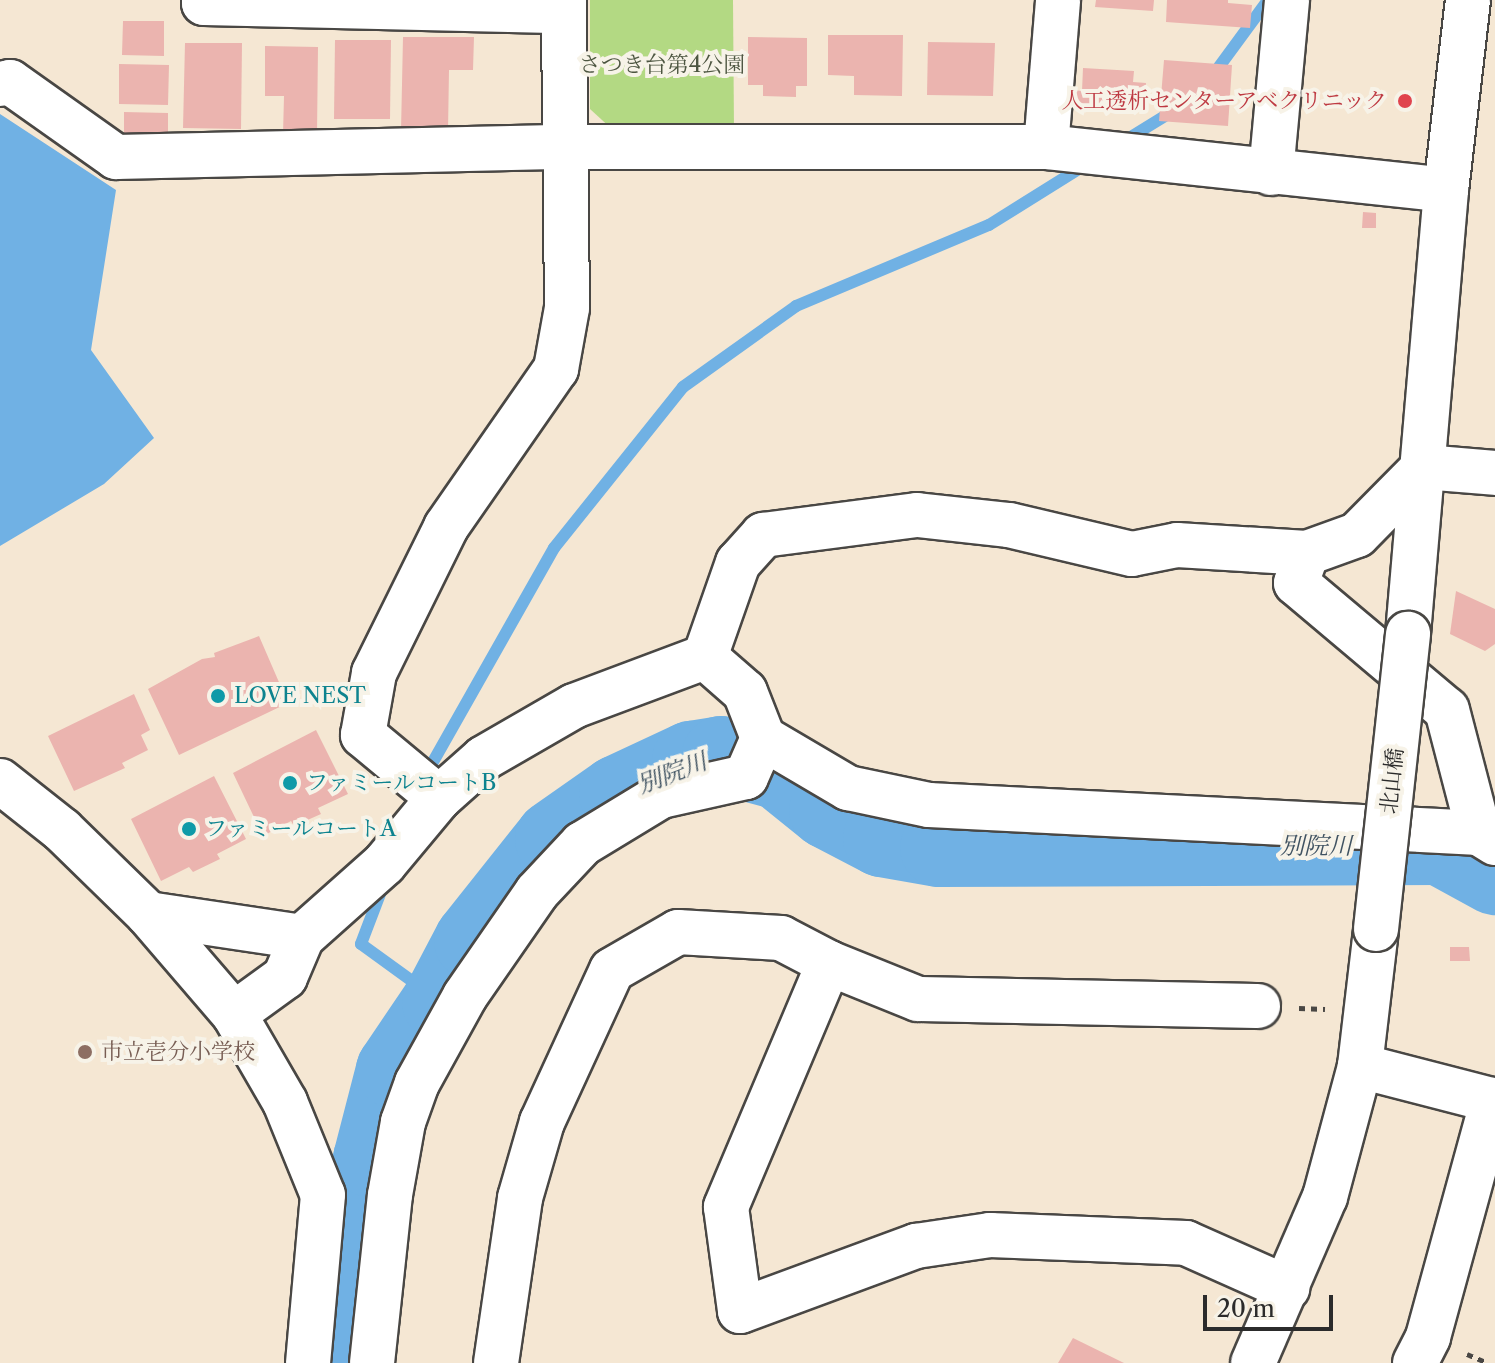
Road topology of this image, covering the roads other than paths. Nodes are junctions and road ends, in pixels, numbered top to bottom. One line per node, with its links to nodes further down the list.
1 (204, 0): 5 (street)
2 (1058, 0): 8 (street)
3 (1287, 0): 9 (street)
4 (1468, 0): 10 (street, 北山橋)
5 (564, 6): 7 (street)
6 (0, 84): 7 (street)
7 (566, 147): 8 (street); 17 (street)
8 (1046, 147): 9 (street)
9 (1271, 173): 10 (street)
10 (1446, 190): 11 (street, 北山橋)
11 (1424, 467): 12 (street); 13 (street); 24 (street, 北山橋, bridge)
12 (1495, 473)
13 (1307, 553): 14 (street); 18 (street)
14 (705, 657): 15 (street); 17 (street)
15 (763, 738): 18 (street); 28 (street)
16 (0, 781): 19 (street)
17 (439, 798): 20 (street)
18 (1487, 838)
19 (148, 914): 20 (street); 23 (street)
20 (302, 937): 23 (street)
21 (829, 963): 22 (street); 26 (street); 29 (street)
22 (1258, 1006)
23 (234, 1014): 27 (street)
24 (1360, 1066): 25 (street); 26 (street, 北山橋)
25 (1494, 1101): 31 (street)
26 (1287, 1288): 30 (street, 北山橋)
27 (308, 1363)
28 (372, 1363)
29 (496, 1363)
30 (1253, 1363)
31 (1415, 1363)

